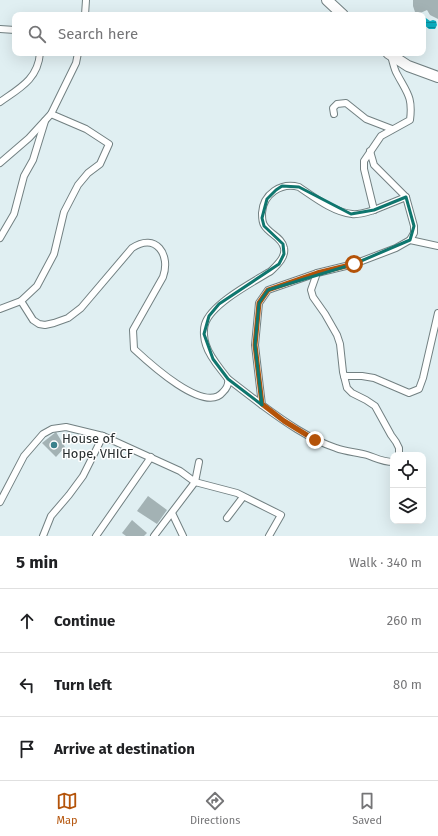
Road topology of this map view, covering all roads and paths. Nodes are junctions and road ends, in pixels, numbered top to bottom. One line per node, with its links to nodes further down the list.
1 (86, 0): 3 (street)
2 (327, 0): 4 (main road)
3 (85, 12)
4 (340, 12)
5 (0, 29): 6 (street)
6 (12, 30)
7 (40, 56): 12 (street)
8 (77, 56): 13 (street)
9 (390, 56): 16 (street)
10 (392, 56): 11 (main road)
11 (438, 77)
12 (0, 102)
13 (51, 114): 15 (street); 25 (street)
14 (334, 114): 16 (street)
15 (46, 120): 18 (street); 21 (street)
16 (392, 129): 17 (street)
17 (370, 151): 19 (street); 20 (street)
18 (0, 163)
19 (406, 197): 20 (street); 22 (street)
20 (374, 210): 29 (street)
21 (0, 238)
22 (410, 240): 23 (street); 24 (street)
23 (438, 246)
24 (317, 273): 28 (street); 30 (street)
25 (21, 301): 26 (street); 29 (street)
26 (0, 308)
27 (438, 313): 28 (street)
28 (344, 376): 32 (street)
29 (228, 378): 30 (street)
30 (262, 404): 35 (street)
31 (103, 436): 33 (street); 38 (street); 41 (street)
32 (399, 452)
33 (150, 457): 36 (street); 42 (street)
34 (199, 462): 36 (street)
35 (390, 462)
36 (195, 482): 37 (street); 39 (street)
37 (243, 496): 40 (street); 45 (street)
38 (0, 502)
39 (172, 513): 43 (street); 44 (street)
40 (227, 518)
41 (43, 536)
42 (96, 536)
43 (154, 536)
44 (183, 536)
45 (268, 536)

